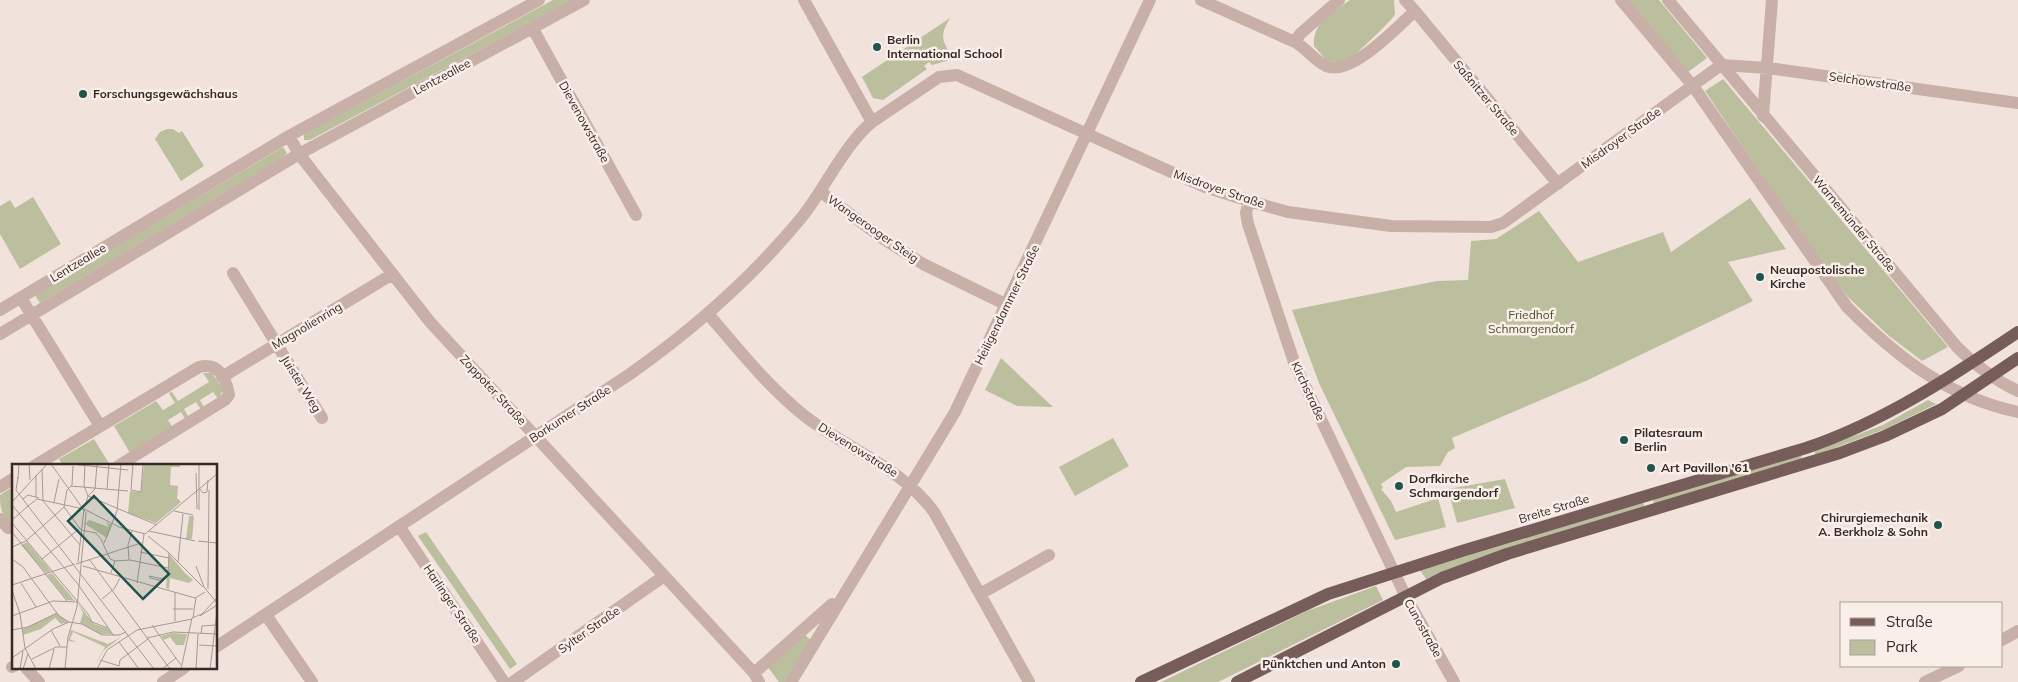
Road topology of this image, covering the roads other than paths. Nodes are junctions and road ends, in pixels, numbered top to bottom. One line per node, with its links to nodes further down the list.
1 (539, 0): 21 (street, Lentzeallee)
2 (584, 0): 12 (street, Lentzeallee)
3 (804, 0): 19 (street)
4 (1150, 0): 20 (street, Heiligendammer Straße)
5 (1201, 0): 13 (street)
6 (1339, 0): 13 (street)
7 (1405, 0): 11 (street, Saßnitzer Straße)
8 (1621, 0): 16 (street)
9 (1668, 0): 14 (street, Warnemünder Straße)
10 (1772, 0): 15 (street)
11 (1415, 12): 13 (street); 23 (street, Saßnitzer Straße)
12 (533, 29): 22 (street, Lentzeallee); 26 (street, Dievenowstraße)
13 (1295, 42)
14 (1721, 65): 15 (street, Selchowstraße); 16 (street); 18 (street, Warnemünder Straße)
15 (1768, 68): 17 (street, Selchowstraße); 18 (street)
16 (1693, 86): 23 (street, Misdroyer Straße); 41 (street)
17 (2018, 103)
18 (1763, 116): 38 (street, Warnemünder Straße)
19 (872, 122): 20 (street, Misdroyer Straße); 24 (street, Borkumer Straße)
20 (1088, 135): 25 (street, Misdroyer Straße); 30 (street, Heiligendammer Straße)
21 (289, 136): 22 (street); 29 (street, Lentzeallee)
22 (299, 154): 28 (street, Zoppoter Straße); 33 (street, Lentzeallee)
23 (1558, 184): 25 (street, Misdroyer Straße)
24 (821, 192): 30 (street, Wangerooger Steig); 32 (street, Borkumer Straße)
25 (1249, 201): 57 (street, Kirchstraße)
26 (636, 215)
27 (233, 273): 36 (street, Juister Weg)
28 (392, 275): 36 (street, Magnolienring); 47 (street, Zoppoter Straße)
29 (21, 298): 31 (street, Lentzeallee); 33 (street)
30 (1007, 305): 51 (street, Heiligendammer Straße)
31 (0, 310)
32 (709, 315): 47 (street, Borkumer Straße); 51 (street, Dievenowstraße)
33 (31, 316): 35 (street, Lentzeallee); 46 (street)
34 (2018, 332): 38 (main road, Breite Straße)
35 (0, 334)
36 (276, 344): 39 (street, Magnolienring); 45 (street, Juister Weg)
37 (2018, 358): 40 (main road)
38 (1972, 363): 40 (street, Warnemünder Straße); 41 (main road, Breite Straße)
39 (222, 377): 46 (street); 49 (street)
40 (1992, 377): 42 (street, Warnemünder Straße); 43 (main road)
41 (1940, 382): 43 (street); 57 (main road, Breite Straße)
42 (2018, 391)
43 (1966, 394): 44 (street); 60 (main road)
44 (2018, 412)
45 (322, 418)
46 (100, 426): 48 (street)
47 (537, 436): 54 (street, Borkumer Straße); 58 (street, Zoppoter Straße)
48 (37, 464)
49 (121, 464)
50 (12, 479): 52 (street)
51 (910, 485): 59 (street, Dievenowstraße); 61 (street, Heiligendammer Straße)
52 (0, 487)
53 (0, 519): 55 (street)
54 (399, 526): 62 (street, Borkumer Straße); 73 (street, Harlinger Straße)
55 (12, 527)
56 (1049, 555): 59 (street)
57 (1394, 572): 60 (street, Cunostraße); 77 (main road, Breite Straße)
58 (664, 576): 69 (street, Zoppoter Straße); 74 (street, Sylter Straße)
59 (980, 594): 76 (street, Dievenowstraße)
60 (1406, 597): 78 (main road); 79 (street, Cunostraße)
61 (840, 598): 69 (street, Heiligendammer Straße); 75 (street, Heiligendammer Straße)
62 (266, 615): 65 (street, Borkumer Straße); 72 (street)
63 (2018, 631): 64 (street)
64 (2003, 639)
65 (218, 646)
66 (1957, 667): 80 (street)
67 (28, 670): 70 (street)
68 (181, 670): 71 (street)
69 (757, 678)
70 (39, 682)
71 (163, 682)
72 (312, 682)
73 (504, 682)
74 (514, 682)
75 (791, 682)
76 (1029, 682)
77 (1141, 682)
78 (1237, 682)
79 (1454, 682)
80 (1925, 682)

